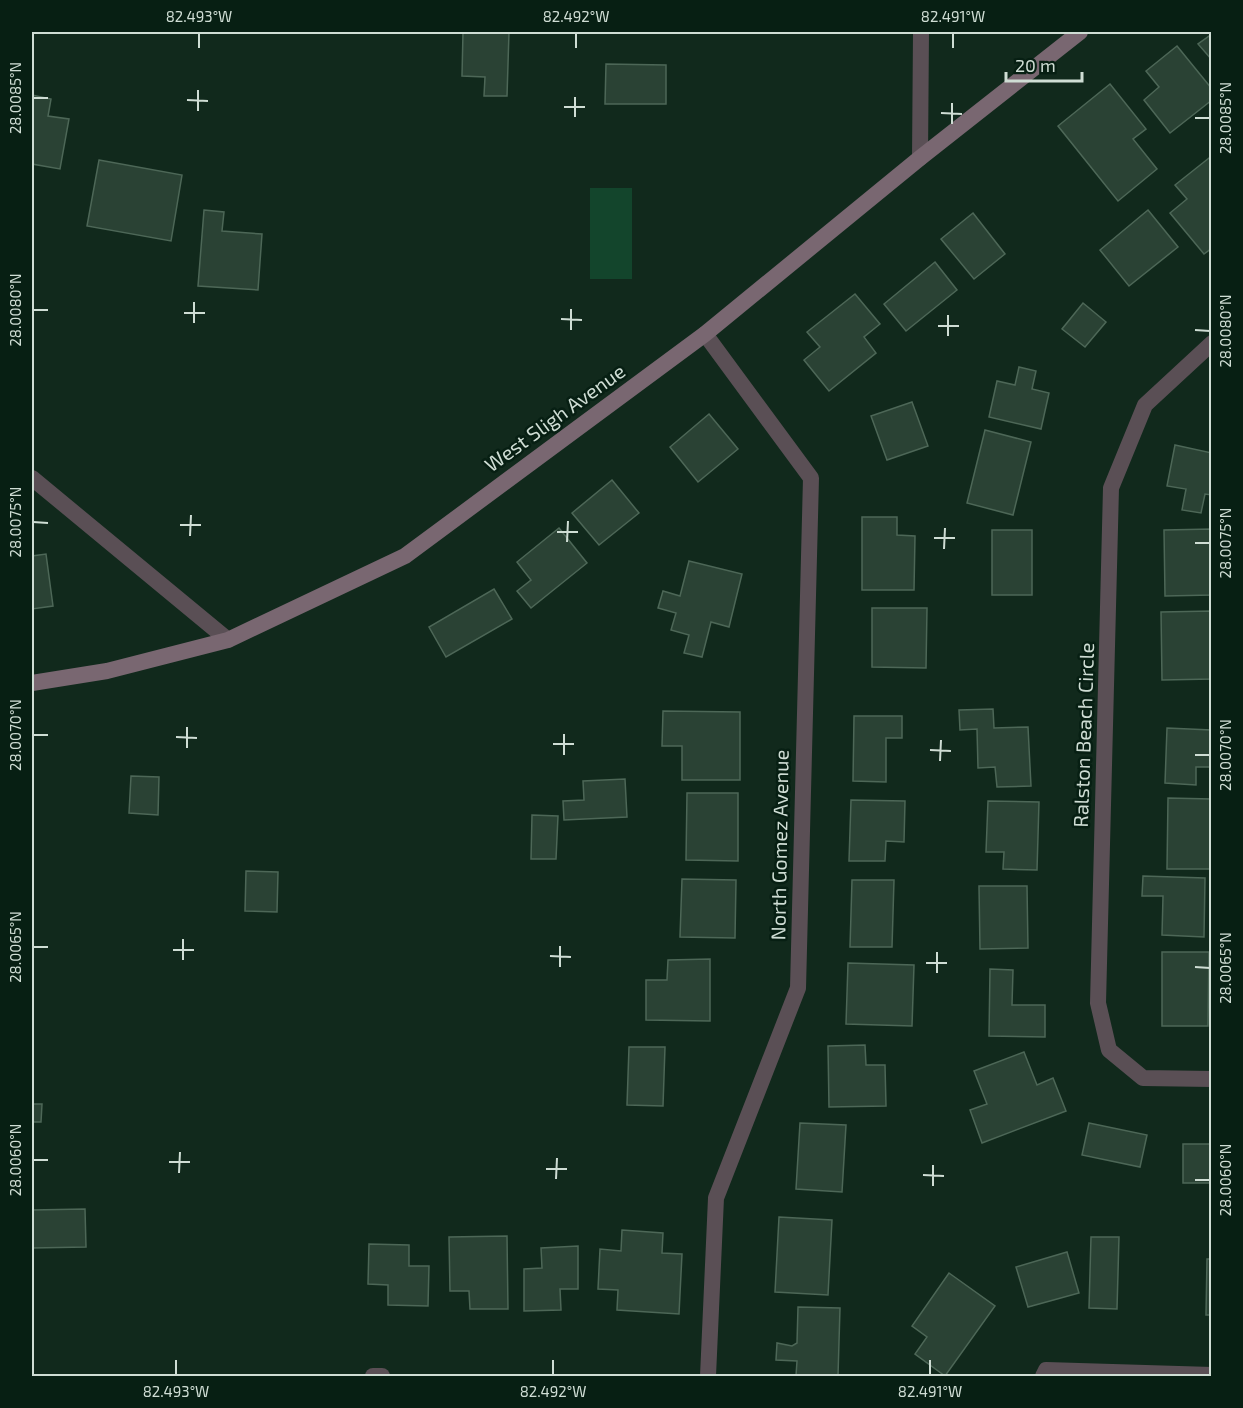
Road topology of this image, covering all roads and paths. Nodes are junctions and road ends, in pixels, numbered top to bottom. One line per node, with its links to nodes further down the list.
1 (921, 32): 3 (street)
2 (1080, 32): 3 (main road, West Sligh Avenue)
3 (920, 158): 4 (main road, West Sligh Avenue)
4 (705, 334): 7 (main road, West Sligh Avenue); 14 (street, North Gomez Avenue)
5 (1212, 344): 9 (street, Ralston Beach Circle)
6 (32, 478): 7 (street)
7 (228, 640): 8 (main road, West Sligh Avenue)
8 (32, 683)
9 (1212, 1079)
10 (1045, 1373): 11 (street)
11 (1212, 1375)
12 (373, 1376): 13 (street)
13 (382, 1377)
14 (708, 1377)

